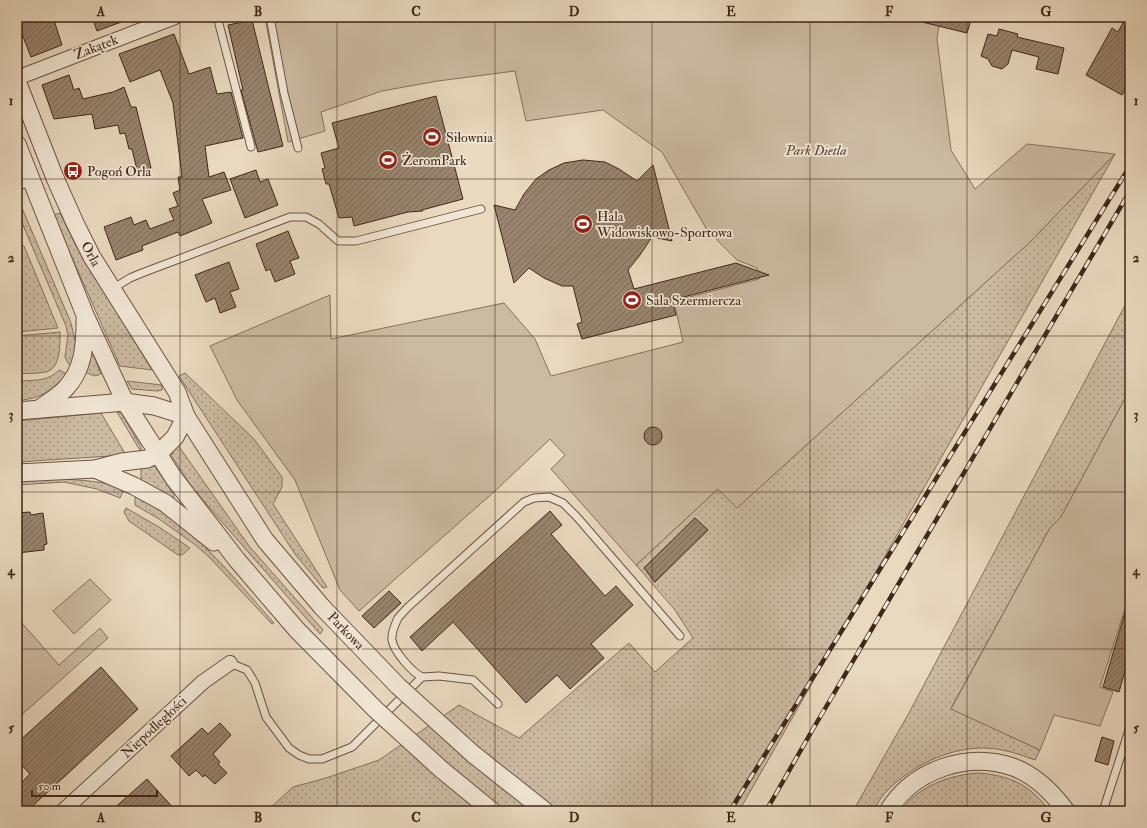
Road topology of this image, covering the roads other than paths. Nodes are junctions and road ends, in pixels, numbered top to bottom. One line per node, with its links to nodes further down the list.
1 (175, 17): 4 (street, Zakątek)
2 (218, 17): 6 (lane)
3 (270, 17): 7 (lane)
4 (17, 79): 10 (street, Orla)
5 (17, 144): 8 (street, Orla)
6 (252, 147)
7 (298, 148)
8 (23, 180): 11 (street, Orla)
9 (482, 209): 10 (lane)
10 (112, 289): 15 (street, Orla)
11 (85, 315): 12 (street, Orla); 13 (street)
12 (125, 402): 13 (street); 15 (street); 16 (street, Orla)
13 (39, 409): 14 (street)
14 (17, 411)
15 (186, 416): 16 (street); 27 (street, Parkowa, bridge)
16 (158, 454): 17 (street); 19 (street)
17 (95, 469): 18 (street); 19 (street)
18 (17, 473)
19 (237, 560): 26 (street, bridge)
20 (680, 636): 22 (lane)
21 (230, 663): 22 (lane); 25 (street, Niepodległości)
22 (422, 677): 23 (lane)
23 (498, 704)
24 (1130, 726): 30 (lane)
25 (63, 811)
26 (492, 811)
27 (545, 811)
28 (888, 811): 29 (street)
29 (1066, 811)
30 (1103, 811)

